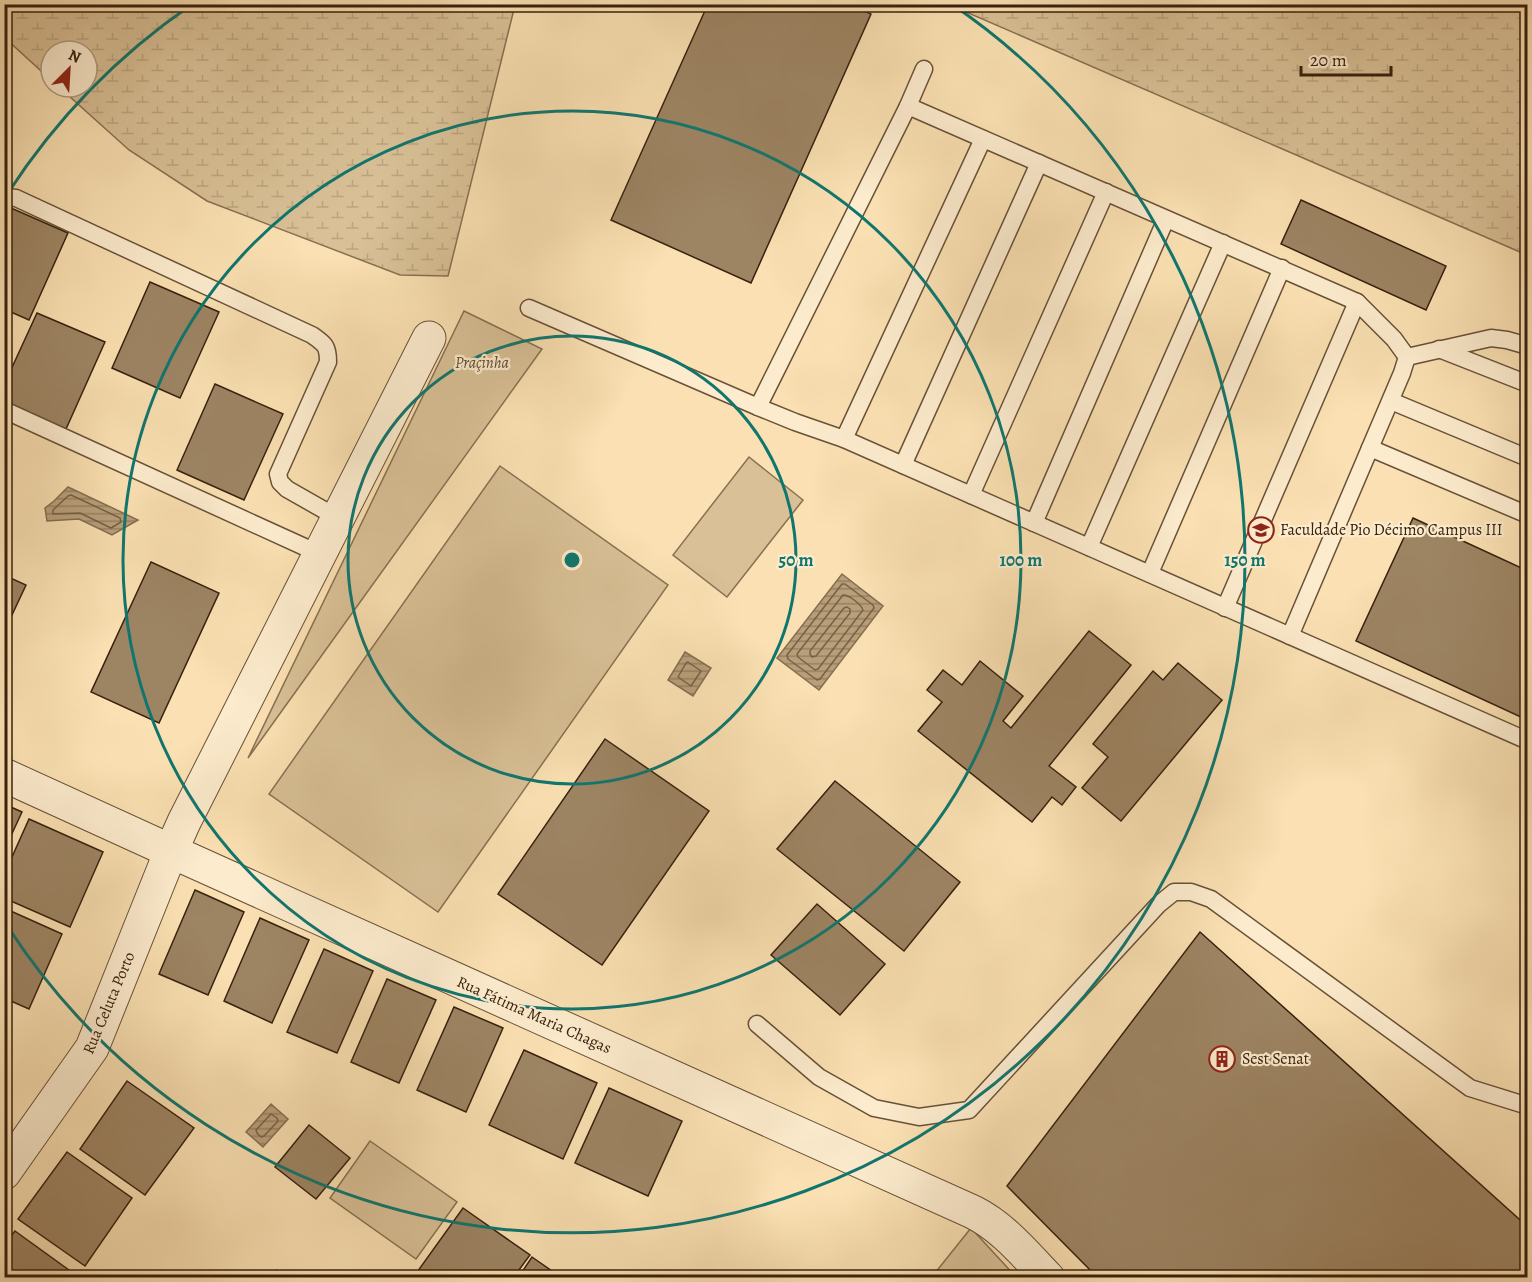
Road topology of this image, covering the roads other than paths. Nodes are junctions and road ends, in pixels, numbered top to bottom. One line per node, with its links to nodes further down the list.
1 (924, 69): 2 (lane)
2 (908, 106): 3 (lane); 18 (lane)
3 (983, 139): 4 (lane); 20 (lane)
4 (1039, 163): 5 (lane); 23 (lane)
5 (1106, 192): 7 (lane); 24 (lane)
6 (4, 197): 26 (lane)
7 (1166, 219): 8 (lane); 27 (lane)
8 (1223, 243): 9 (lane); 28 (lane)
9 (1282, 268): 10 (lane); 30 (lane)
10 (1357, 302): 15 (lane); 31 (lane)
11 (529, 308): 18 (lane)
12 (429, 338): 26 (street, Rua Celuta Porto)
13 (1527, 346): 14 (lane)
14 (1439, 349): 15 (lane); 16 (lane)
15 (1407, 357): 17 (lane)
16 (1527, 384)
17 (1390, 401): 21 (lane); 22 (lane)
18 (758, 407): 20 (lane)
19 (4, 410): 29 (lane)
20 (844, 439): 23 (lane)
21 (1370, 448): 25 (lane); 32 (lane)
22 (1527, 458)
23 (903, 465): 24 (lane)
24 (971, 495): 27 (lane)
25 (1527, 515)
26 (338, 518): 29 (street, Rua Celuta Porto)
27 (1034, 523): 28 (lane)
28 (1089, 547): 30 (lane)
29 (320, 554): 35 (street, Rua Celuta Porto)
30 (1150, 573): 31 (lane)
31 (1225, 608): 32 (lane)
32 (1290, 636): 33 (lane)
33 (1527, 741)
34 (4, 775): 35 (street, Rua Fátima Maria Chagas)
35 (171, 851): 38 (street, Rua Celuta Porto); 39 (street, Rua Fátima Maria Chagas)
36 (757, 1024): 37 (lane)
37 (1527, 1106)
38 (4, 1173)
39 (1048, 1278)

